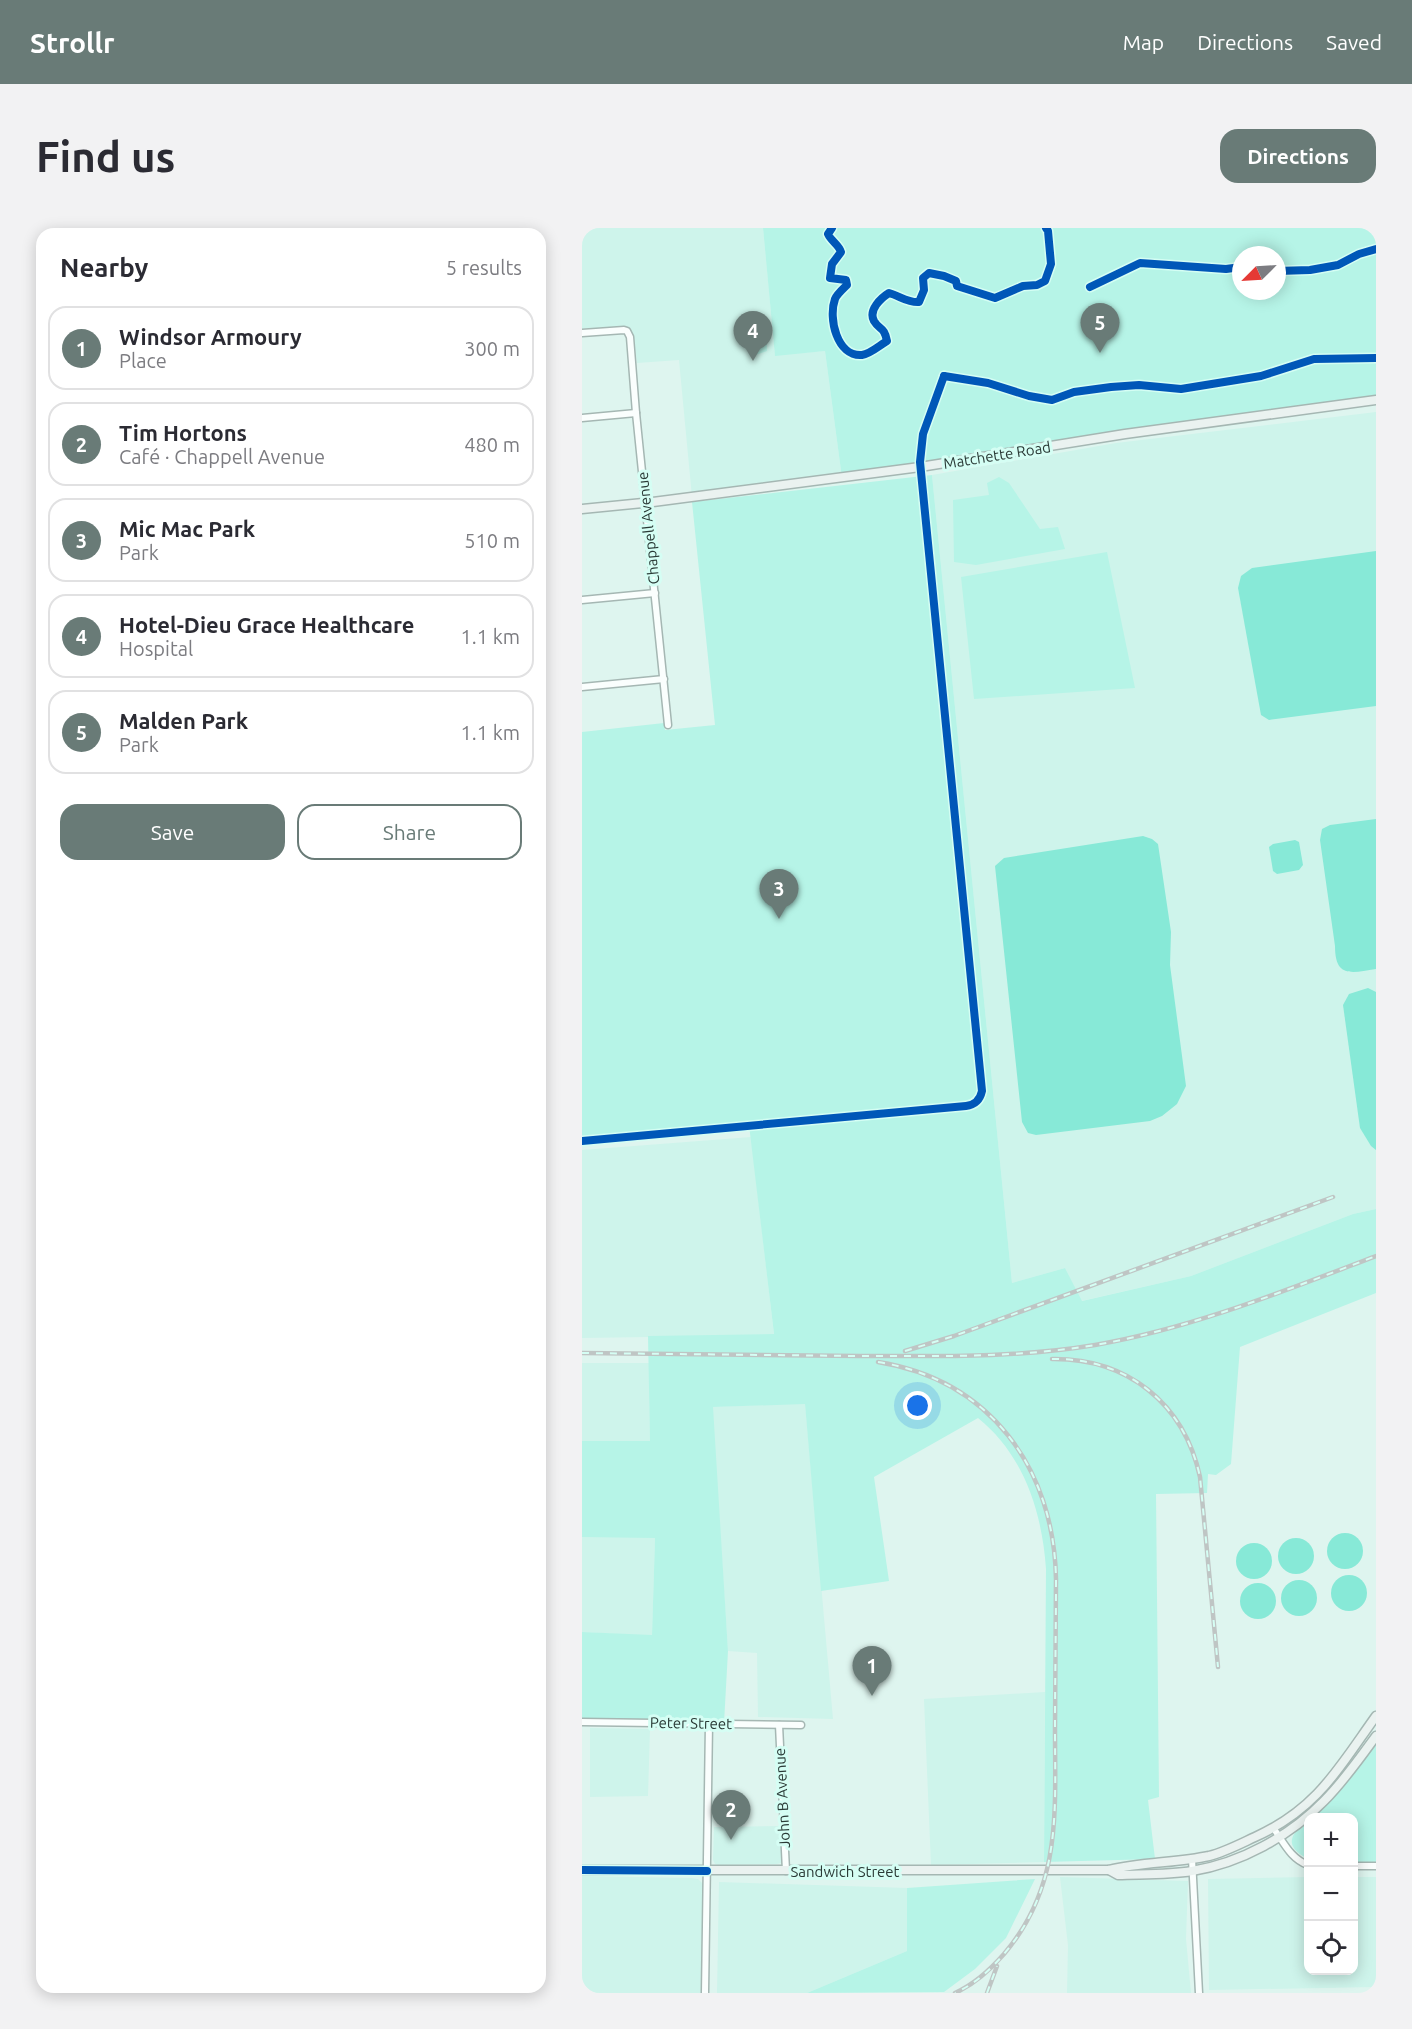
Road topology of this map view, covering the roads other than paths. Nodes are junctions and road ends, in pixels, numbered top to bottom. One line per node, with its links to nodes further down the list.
1 (582, 333): 3 (street, Chappell Avenue)
2 (1376, 400): 5 (main road, Matchette Road)
3 (636, 413): 4 (street); 5 (street, Chappell Avenue)
4 (582, 418)
5 (646, 503): 6 (main road, Matchette Road); 7 (street, Chappell Avenue)
6 (582, 509)
7 (656, 593): 8 (street); 9 (street, Chappell Avenue)
8 (582, 600)
9 (664, 679): 10 (street); 11 (street, Chappell Avenue)
10 (582, 687)
11 (668, 725)
12 (1376, 1716): 18 (main road)
13 (582, 1722): 14 (street, Peter Street)
14 (709, 1724): 15 (street, Peter Street); 25 (street)
15 (778, 1725): 16 (street, Peter Street); 26 (street, John B Avenue)
16 (801, 1725)
17 (1376, 1736): 18 (main road)
18 (1277, 1833): 19 (main road); 20 (street); 27 (main road)
19 (1192, 1859): 24 (main road); 27 (street)
20 (1304, 1863)
21 (1358, 1866): 22 (street)
22 (1376, 1866)
23 (582, 1870): 25 (main road, Sandwich Street)
24 (1109, 1870): 26 (main road, Sandwich Street); 27 (main road)
25 (707, 1871): 26 (main road, Sandwich Street); 28 (street)
26 (786, 1871)
27 (1192, 1871): 29 (street)
28 (705, 1993)
29 (1198, 1993)

